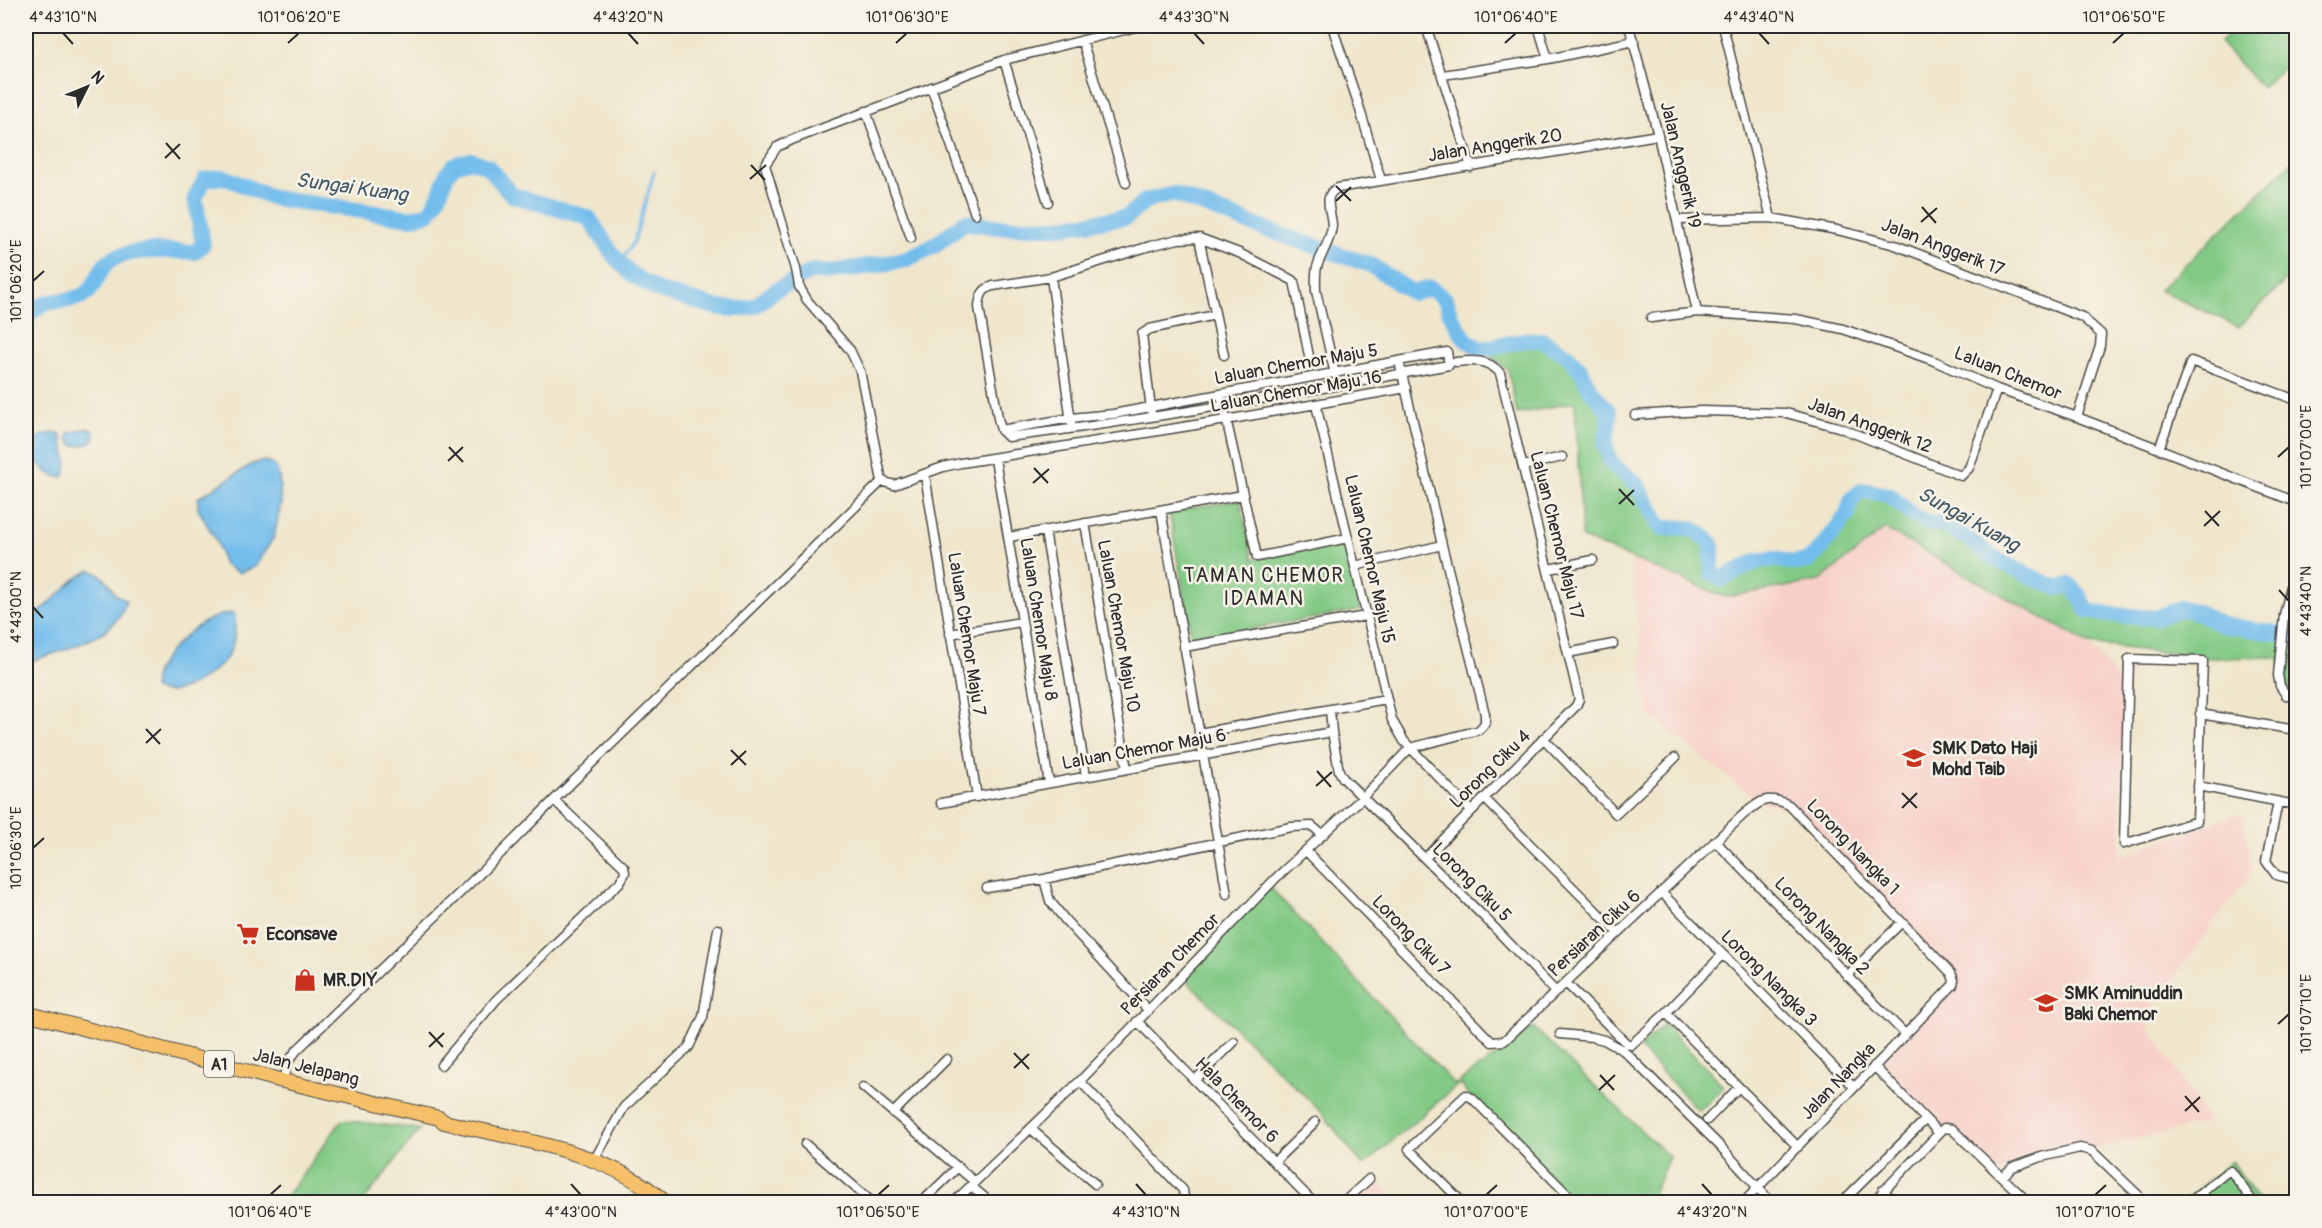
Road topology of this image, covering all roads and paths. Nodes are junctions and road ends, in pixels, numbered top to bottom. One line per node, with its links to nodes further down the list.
1 (1140, 26): 7 (street)
2 (1332, 26): 16 (street)
3 (1426, 26): 11 (street)
4 (1538, 26): 9 (street)
5 (1629, 26): 8 (street, Jalan Anggerik 19)
6 (1723, 26): 20 (street)
7 (1082, 40): 10 (street); 17 (street)
8 (1634, 41): 9 (street); 14 (street, Jalan Anggerik 19)
9 (1548, 59): 11 (street)
10 (1004, 60): 12 (street); 18 (street)
11 (1443, 75): 15 (street)
12 (932, 87): 13 (street); 19 (street)
13 (866, 111): 22 (street); 53 (street)
14 (1658, 135): 15 (street, Jalan Anggerik 20); 21 (street, Jalan Anggerik 19)
15 (1471, 167): 16 (street, Jalan Anggerik 20)
16 (1381, 180): 32 (street, Jalan Anggerik 20)
17 (1126, 183)
18 (1048, 202)
19 (975, 213)
20 (1771, 218): 21 (street, Jalan Anggerik 17); 43 (street, Jalan Anggerik 17)
21 (1677, 220): 25 (street, Jalan Anggerik 19)
22 (911, 238)
23 (1199, 238): 24 (street); 26 (street); 29 (street)
24 (1051, 277): 44 (street); 46 (street)
25 (1697, 312): 27 (street, Laluan Chemor); 35 (street, Laluan Chemor)
26 (1215, 315): 28 (street); 39 (street)
27 (1651, 318)
28 (1224, 355)
29 (1309, 356)
30 (1399, 362): 31 (street, Laluan Chemor Maju 5); 32 (street, Laluan Chemor Maju 5); 33 (street)
31 (1453, 363): 33 (street, Laluan Chemor Maju 5); 51 (street, Laluan Chemor Maju 17)
32 (1335, 374): 36 (street, Laluan Chemor Maju 5)
33 (1403, 374): 34 (street); 40 (street, Laluan Chemor Maju 5)
34 (1406, 387): 38 (street, Laluan Chemor Maju 16); 61 (street, Laluan Chemor Maju 16)
35 (1996, 389): 41 (street, Jalan Anggerik 12); 43 (street, Laluan Chemor)
36 (1221, 394): 39 (street, Laluan Chemor Maju 5); 40 (street)
37 (2296, 400): 48 (street)
38 (1316, 405): 45 (street, Laluan Chemor Maju 16); 60 (street, Laluan Chemor Maju 15)
39 (1150, 406): 42 (street); 44 (street, Laluan Chemor Maju 5)
40 (1223, 406): 42 (street, Laluan Chemor Maju 5); 45 (street)
41 (1635, 415)
42 (1152, 416): 47 (street, Laluan Chemor Maju 5)
43 (2077, 417): 48 (street, Laluan Chemor)
44 (1071, 418): 46 (street, Laluan Chemor Maju 5); 47 (street)
45 (1226, 420): 50 (street, Laluan Chemor Maju 16); 54 (street)
46 (1001, 429): 47 (street, Laluan Chemor Maju 5)
47 (1072, 429)
48 (2159, 449): 55 (street, Laluan Chemor)
49 (1562, 457): 51 (street)
50 (995, 459): 52 (street, Laluan Chemor Maju 16); 59 (street, Laluan Chemor Maju 8)
51 (1524, 466): 65 (street, Laluan Chemor Maju 17)
52 (925, 475): 53 (street, Laluan Chemor Maju 16); 68 (street, Laluan Chemor Maju 7)
53 (882, 481): 90 (street)
54 (1243, 495): 56 (street); 60 (street)
55 (2296, 502)
56 (1161, 510): 57 (street); 70 (street)
57 (1085, 523): 58 (street); 83 (street, Laluan Chemor Maju 10)
58 (1045, 531): 59 (street); 84 (street)
59 (1009, 537): 67 (street, Laluan Chemor Maju 8)
60 (1348, 538): 64 (street, Laluan Chemor Maju 15)
61 (1442, 545): 64 (street); 80 (street, Laluan Chemor Maju 16)
62 (1593, 560): 65 (street)
63 (2296, 565): 73 (street)
64 (1355, 566): 66 (street, Laluan Chemor Maju 15)
65 (1549, 569): 71 (street, Laluan Chemor Maju 17)
66 (1366, 616): 70 (street); 72 (street, Laluan Chemor Maju 15)
67 (1021, 622): 68 (street); 85 (street, Laluan Chemor Maju 8)
68 (950, 634): 87 (street, Laluan Chemor Maju 7)
69 (1612, 644): 71 (street)
70 (1184, 647): 78 (street)
71 (1568, 653): 79 (street, Laluan Chemor Maju 17)
72 (1386, 699): 74 (street); 80 (street, Laluan Chemor Maju 15)
73 (2296, 699)
74 (1330, 710): 77 (street); 78 (street)
75 (2200, 714): 76 (street); 86 (street); 86 (street)
76 (2296, 730)
77 (1332, 732): 81 (street, Laluan Chemor Maju 6); 88 (street, Lorong Ciku 5)
78 (1199, 733): 81 (street)
79 (1543, 738): 82 (street, Lorong Ciku 4); 89 (street, Lorong Ciku 4)
80 (1410, 748): 88 (street, Persiaran Chemor); 94 (street, Laluan Chemor Maju 15)
81 (1203, 755): 83 (street, Laluan Chemor Maju 6); 96 (street)
82 (1675, 758)
83 (1127, 769): 84 (street, Laluan Chemor Maju 6)
84 (1086, 776): 85 (street, Laluan Chemor Maju 6)
85 (1049, 783): 87 (street, Laluan Chemor Maju 6)
86 (2198, 786): 91 (street)
87 (977, 797): 92 (street, Laluan Chemor Maju 6)
88 (1364, 797): 95 (street, Persiaran Chemor); 99 (street, Lorong Ciku 5)
89 (1484, 798): 94 (street, Lorong Ciku 4); 107 (street)
90 (554, 800): 122 (street); 125 (street)
91 (2278, 802): 93 (street); 101 (street)
92 (940, 803)
93 (2296, 805)
94 (1471, 811): 99 (street, Lorong Ciku 4)
95 (1323, 835): 96 (street); 98 (street, Persiaran Chemor)
96 (1218, 841): 100 (street); 104 (street)
97 (1715, 841): 103 (street, Persiaran Ciku 6); 105 (street, Lorong Nangka 1); 109 (street, Lorong Nangka 2)
98 (1306, 851): 113 (street, Persiaran Chemor); 120 (street, Lorong Ciku 7)
99 (1425, 858): 112 (street, Lorong Ciku 5)
100 (1044, 879): 102 (street); 113 (street)
101 (2296, 880)
102 (987, 888)
103 (1661, 892): 107 (street, Persiaran Ciku 6); 108 (street, Lorong Nangka 3)
104 (1227, 894)
105 (1902, 922): 109 (street); 110 (street, Lorong Nangka 1)
106 (718, 929): 139 (street)
107 (1618, 933): 111 (street, Persiaran Ciku 6)
108 (1722, 954): 115 (street); 128 (street, Lorong Nangka 3)
109 (1847, 976): 118 (street, Lorong Nangka 2)
110 (1954, 980): 118 (street, Jalan Nangka)
111 (1566, 982): 112 (street, Persiaran Ciku 6); 115 (street)
112 (1556, 992): 120 (street, Persiaran Ciku 6)
113 (1148, 1010): 116 (street, Persiaran Chemor)
114 (26, 1013): 125 (main road, Jalan Jelapang / A1)
115 (1666, 1013): 129 (street)
116 (1137, 1021): 124 (street, Hala Chemor 6); 126 (street, Persiaran Chemor)
117 (1560, 1034): 146 (street)
118 (1905, 1034): 123 (street, Jalan Nangka)
119 (1234, 1042): 124 (street)
120 (1492, 1042)
121 (947, 1059): 130 (street)
122 (441, 1065)
123 (1874, 1066): 128 (street, Jalan Nangka); 133 (street)
124 (1195, 1080): 140 (street, Hala Chemor 6)
125 (283, 1081): 131 (main road, Jalan Jelapang / A1)
126 (1080, 1081): 135 (street, Persiaran Chemor); 155 (street)
127 (863, 1087): 130 (street)
128 (1854, 1087): 138 (street, Jalan Nangka)
129 (1739, 1088): 132 (street); 138 (street)
130 (893, 1113): 141 (street)
131 (439, 1118): 139 (main road, Jalan Jelapang / A1); 149 (main road, Jalan Jelapang / A1)
132 (1707, 1120)
133 (1926, 1120): 136 (street); 162 (street)
134 (1315, 1122): 140 (street)
135 (1031, 1129): 144 (street, Persiaran Chemor); 145 (street)
136 (1941, 1130): 142 (street); 147 (street)
137 (804, 1144): 151 (street)
138 (1798, 1147): 146 (street, Jalan Nangka)
139 (597, 1155): 150 (main road, Jalan Jelapang / A1)
140 (1274, 1162): 156 (street, Hala Chemor 6)
141 (958, 1167): 144 (street); 152 (street)
142 (2002, 1177): 148 (street); 165 (street)
143 (1369, 1179): 157 (street)
144 (973, 1184): 153 (street, Persiaran Chemor); 154 (street)
145 (1095, 1184)
146 (1758, 1189): 160 (street, Jalan Nangka); 161 (street)
147 (1883, 1190): 163 (street); 164 (street)
148 (2138, 1195)
149 (665, 1203)
150 (675, 1203)
151 (872, 1203)
152 (922, 1203)
153 (954, 1203)
154 (990, 1203)
155 (1178, 1203)
156 (1313, 1203)
157 (1344, 1203)
158 (1462, 1203): 159 (street)
159 (1575, 1203)
160 (1744, 1203)
161 (1771, 1203)
162 (1842, 1203)
163 (1873, 1203)
164 (1895, 1203)
165 (2028, 1203)
166 (2190, 1203): 167 (street)
167 (2253, 1203)

